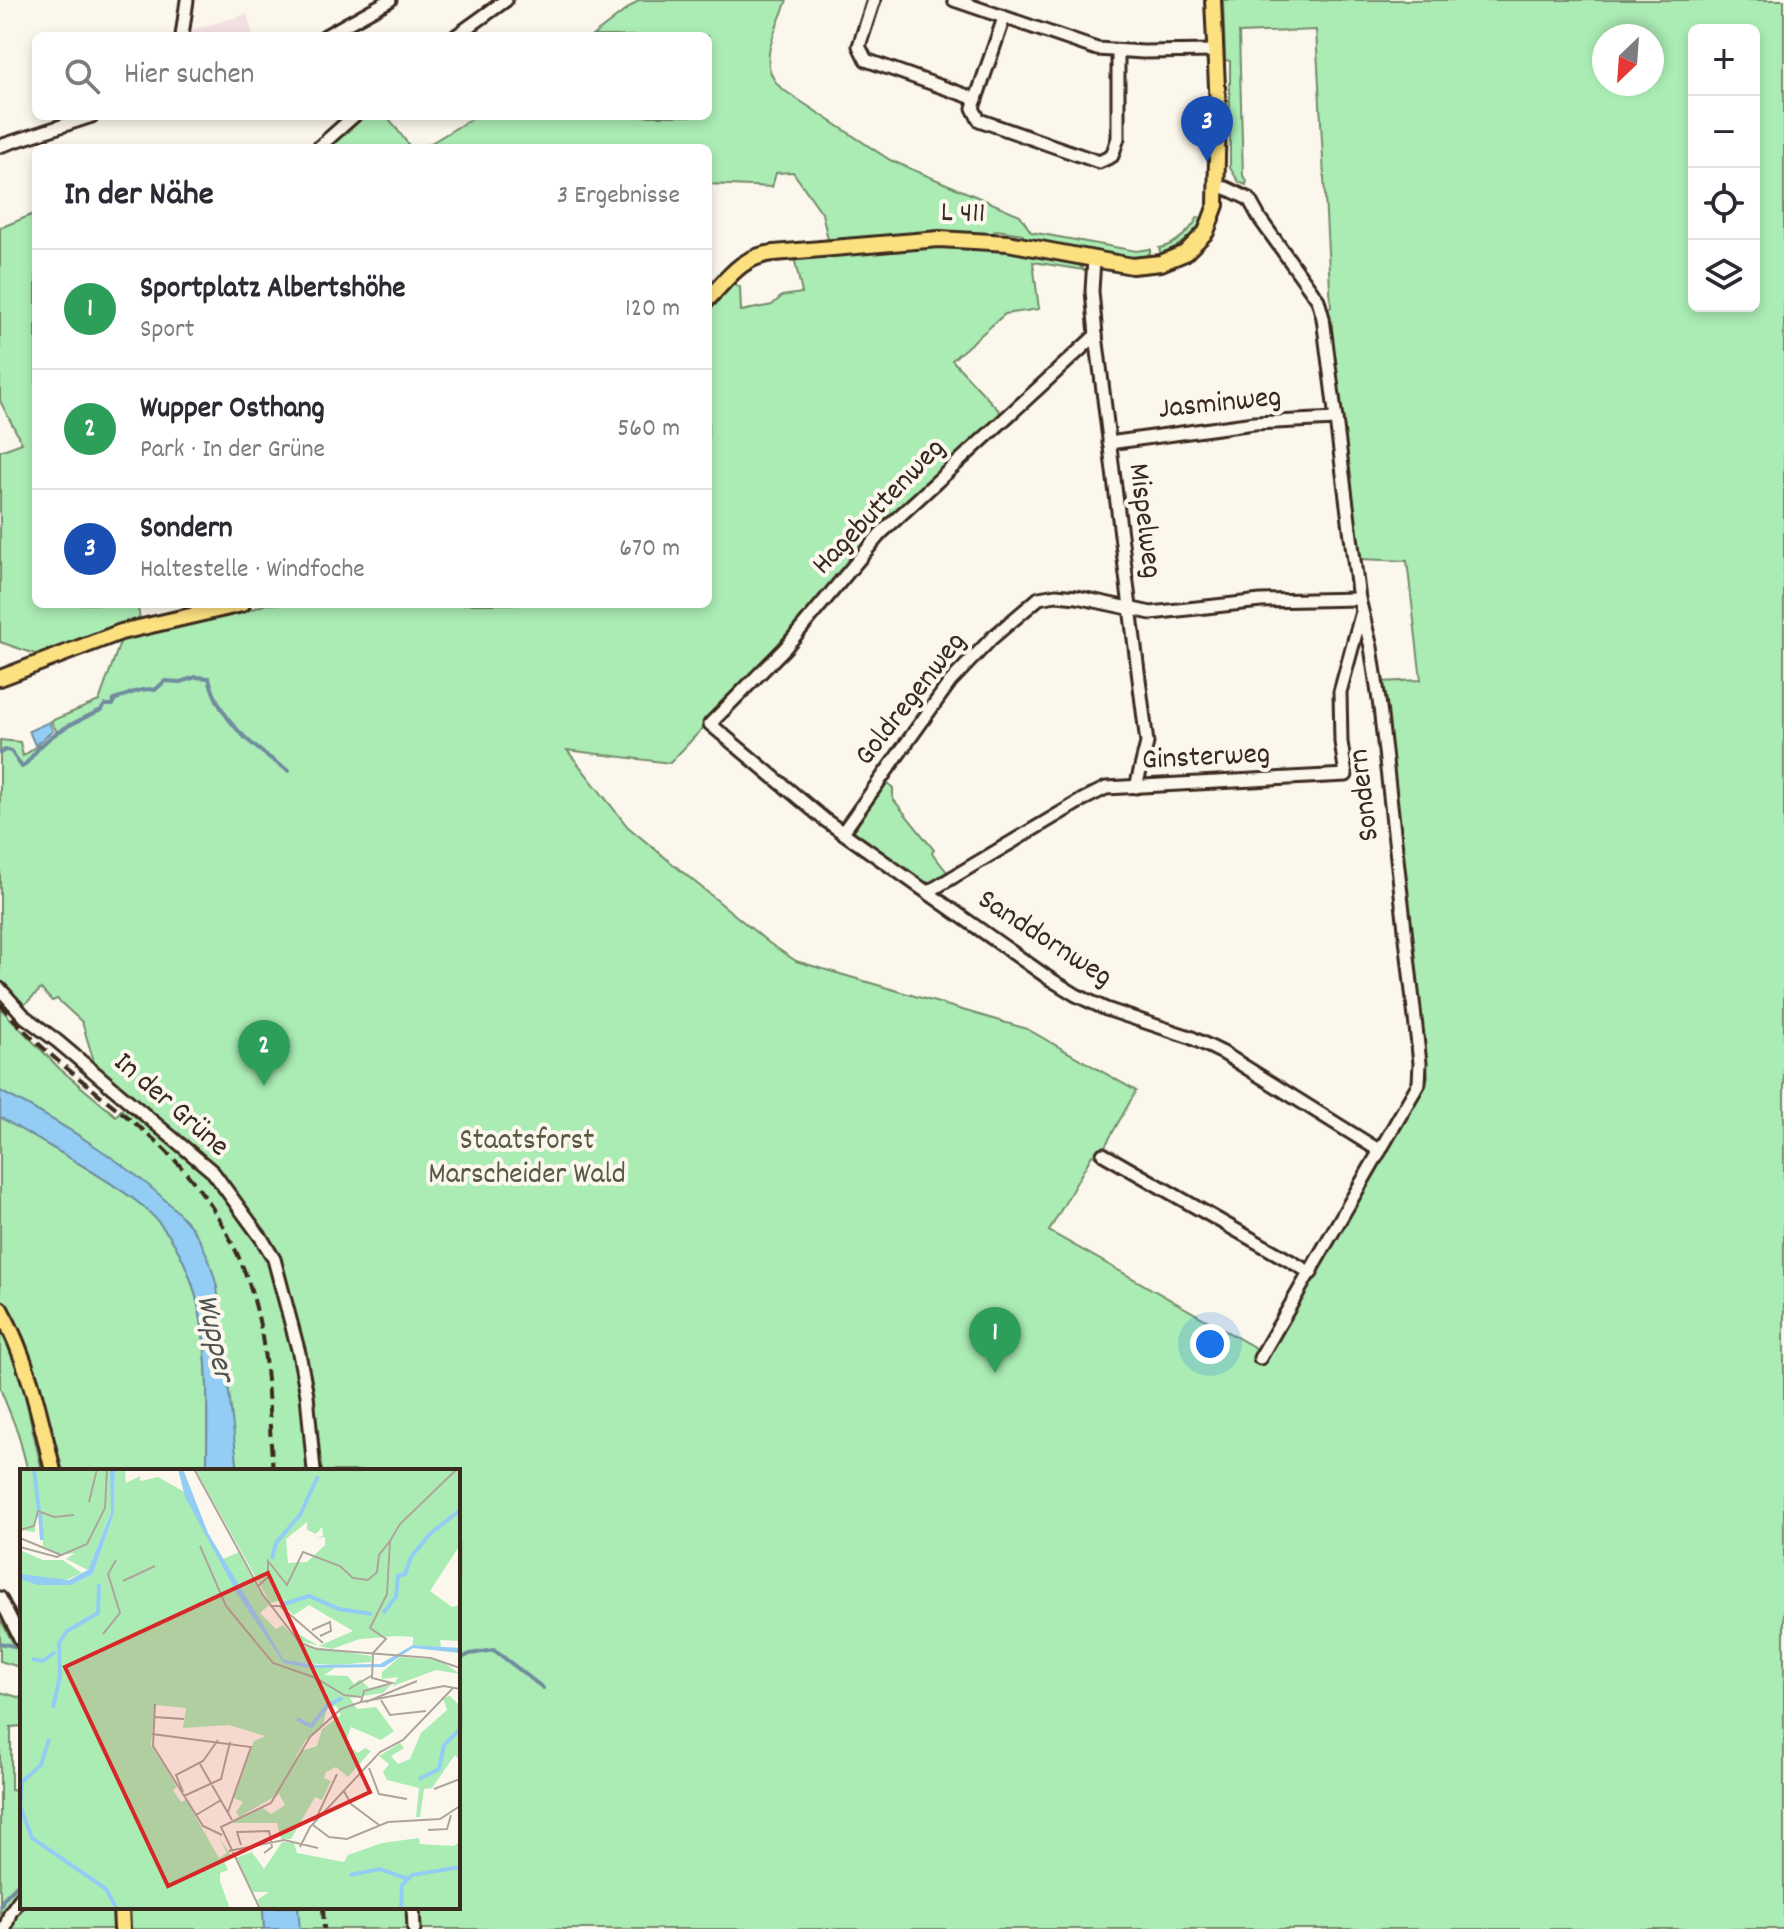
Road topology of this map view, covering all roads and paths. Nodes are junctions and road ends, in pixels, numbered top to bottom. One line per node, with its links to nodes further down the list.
1 (187, 0): 8 (street)
2 (390, 0): 9 (street)
3 (506, 0): 10 (street)
4 (874, 0): 13 (street)
5 (954, 0): 7 (street)
6 (1213, 0): 12 (main road, L 411)
7 (1004, 18): 11 (street); 13 (street)
8 (183, 32)
9 (332, 32)
10 (462, 32)
11 (1118, 51): 12 (street); 13 (street)
12 (1216, 51): 18 (main road, L 411)
13 (976, 99)
14 (80, 120): 17 (street)
15 (350, 120): 16 (street)
16 (322, 144)
17 (0, 146)
18 (1217, 187): 19 (main road, L 411); 22 (street, Sondern)
19 (1094, 259): 20 (main road, L 411 / L 411); 21 (street, Mispelweg)
20 (712, 295)
21 (1096, 335): 23 (street, Mispelweg); 28 (street, Hagebuttenweg)
22 (1336, 419): 23 (street, Jasminweg); 24 (street, Sondern)
23 (1109, 443): 26 (street, Mispelweg)
24 (1361, 605): 26 (street, Goldregenweg); 29 (street, Ginsterweg); 33 (street, Sondern)
25 (225, 608): 27 (main road)
26 (1129, 608): 29 (street, Mispelweg); 30 (street, Goldregenweg)
27 (0, 678)
28 (710, 724): 30 (street, Sanddornweg)
29 (1136, 787): 31 (street, Ginsterweg)
30 (843, 832): 31 (street, Sanddornweg)
31 (928, 892): 33 (street, Sanddornweg)
32 (0, 989): 39 (street, In der Grüne)
33 (1380, 1151): 35 (street, Sondern)
34 (1103, 1154): 35 (street)
35 (1311, 1273): 37 (street, Sondern)
36 (0, 1309): 38 (main road)
37 (1260, 1358)
38 (52, 1469)
39 (314, 1469)
40 (0, 1598): 41 (street)
41 (20, 1638)
42 (20, 1899): 45 (street)
43 (121, 1909): 46 (main road)
44 (413, 1909): 47 (street)
45 (5, 1929)
46 (122, 1929)
47 (414, 1929)

